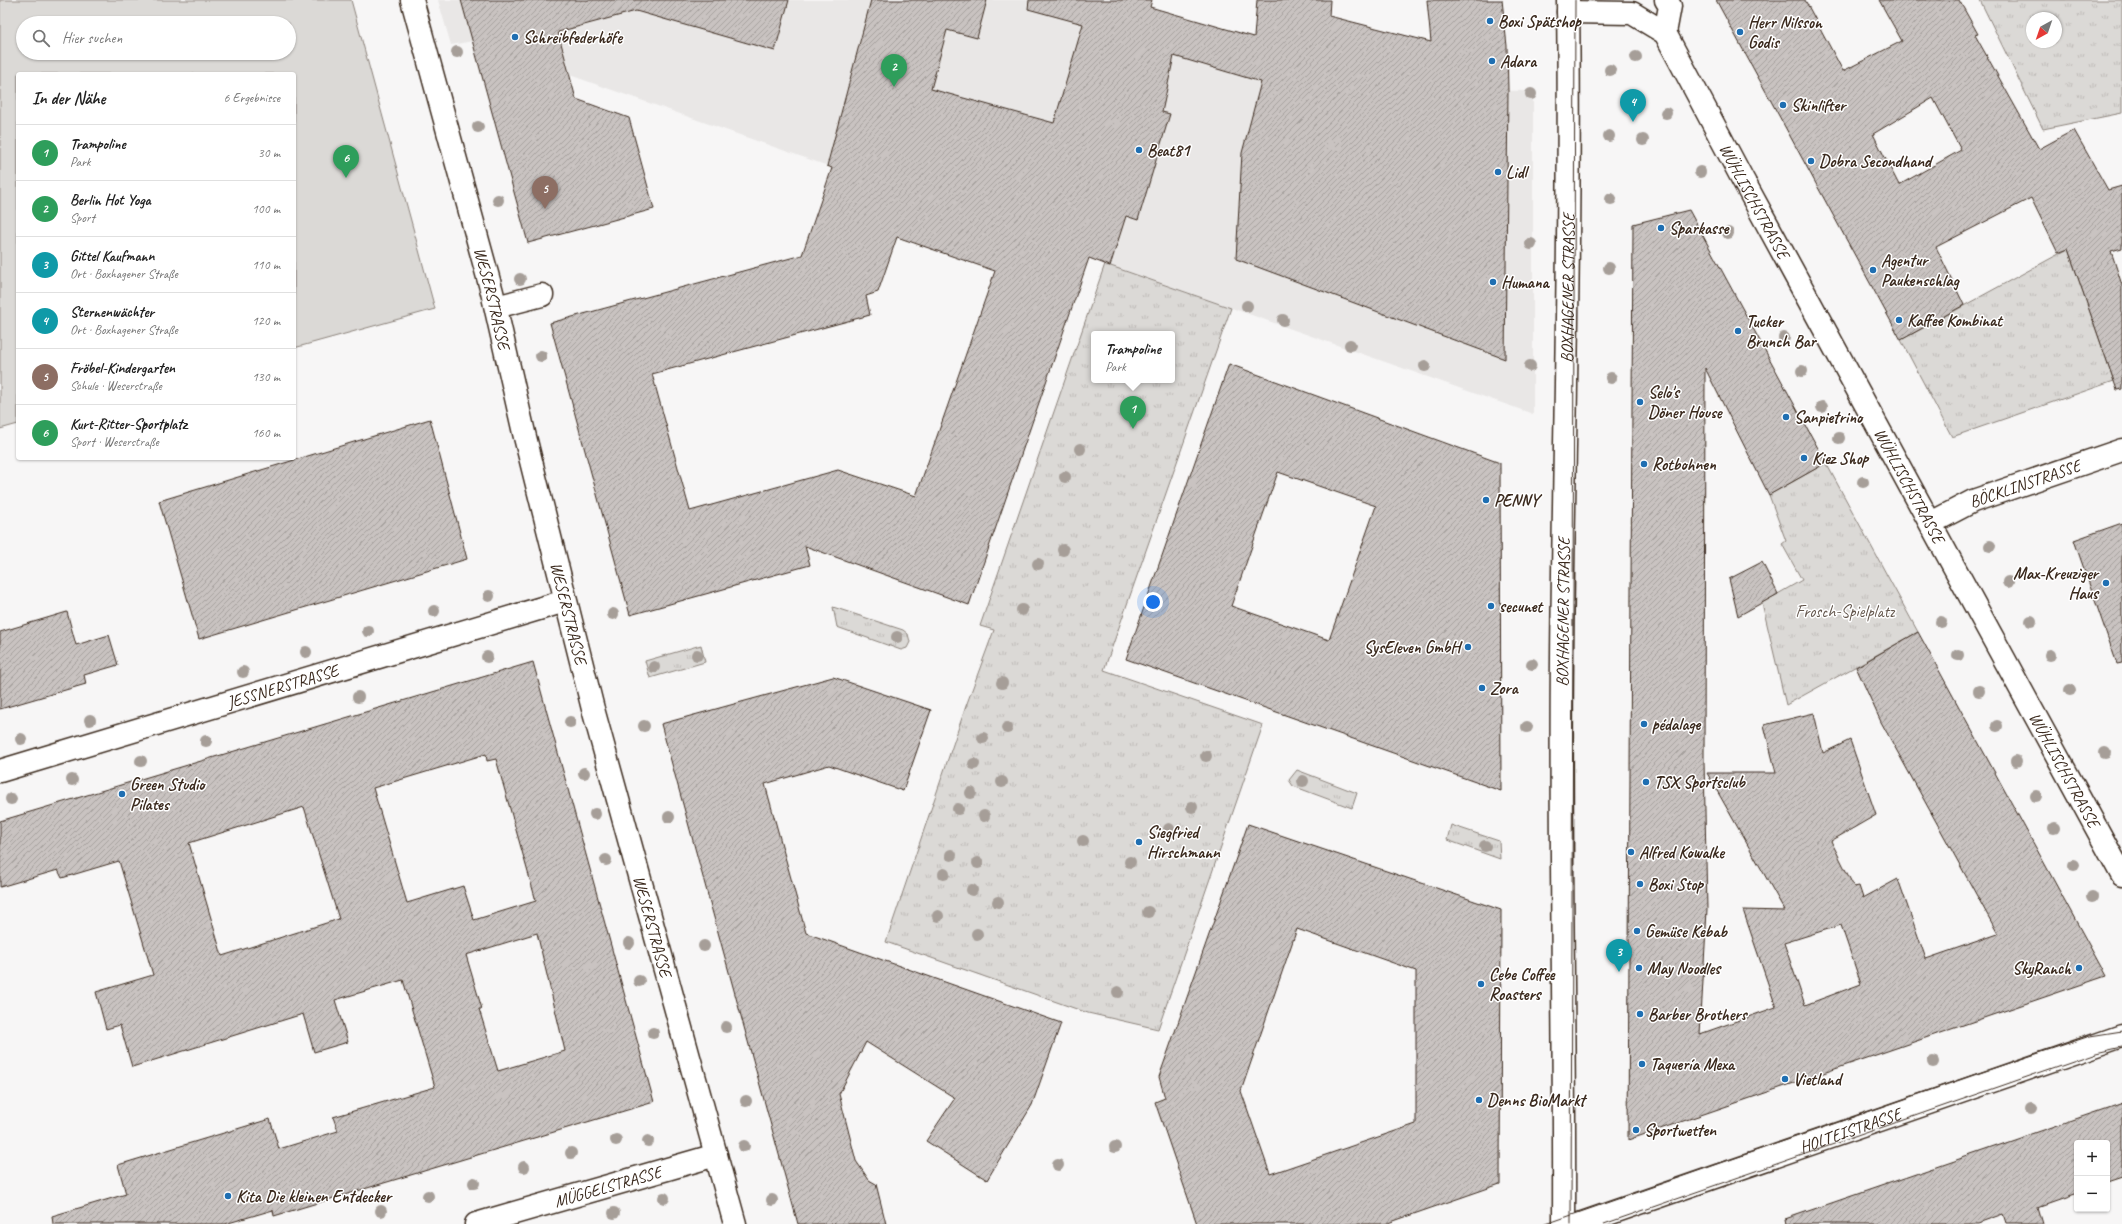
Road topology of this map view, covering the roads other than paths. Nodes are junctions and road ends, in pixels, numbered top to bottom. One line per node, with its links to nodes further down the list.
1 (412, 0): 6 (street, WESERSTRASSE)
2 (1666, 0): 4 (street)
3 (1568, 6): 4 (street); 16 (street, BOXHAGENER STRASSE)
4 (1665, 33): 8 (street, WÜHLISCHSTRASSE)
5 (542, 295): 6 (street)
6 (496, 307): 9 (street, WESERSTRASSE)
7 (2122, 450): 8 (street, BÖCKLINSTRASSE)
8 (1931, 523): 11 (street, WÜHLISCHSTRASSE)
9 (565, 601): 10 (street, JESSNERSTRASSE); 13 (street, WESERSTRASSE)
10 (0, 771)
11 (2122, 875)
12 (2122, 1036): 17 (street, HOLTEISTRASSE)
13 (716, 1155): 14 (street, MÜGGELSTRASSE); 15 (street, WESERSTRASSE)
14 (476, 1224)
15 (735, 1224)
16 (1564, 1224)
17 (1579, 1224)

